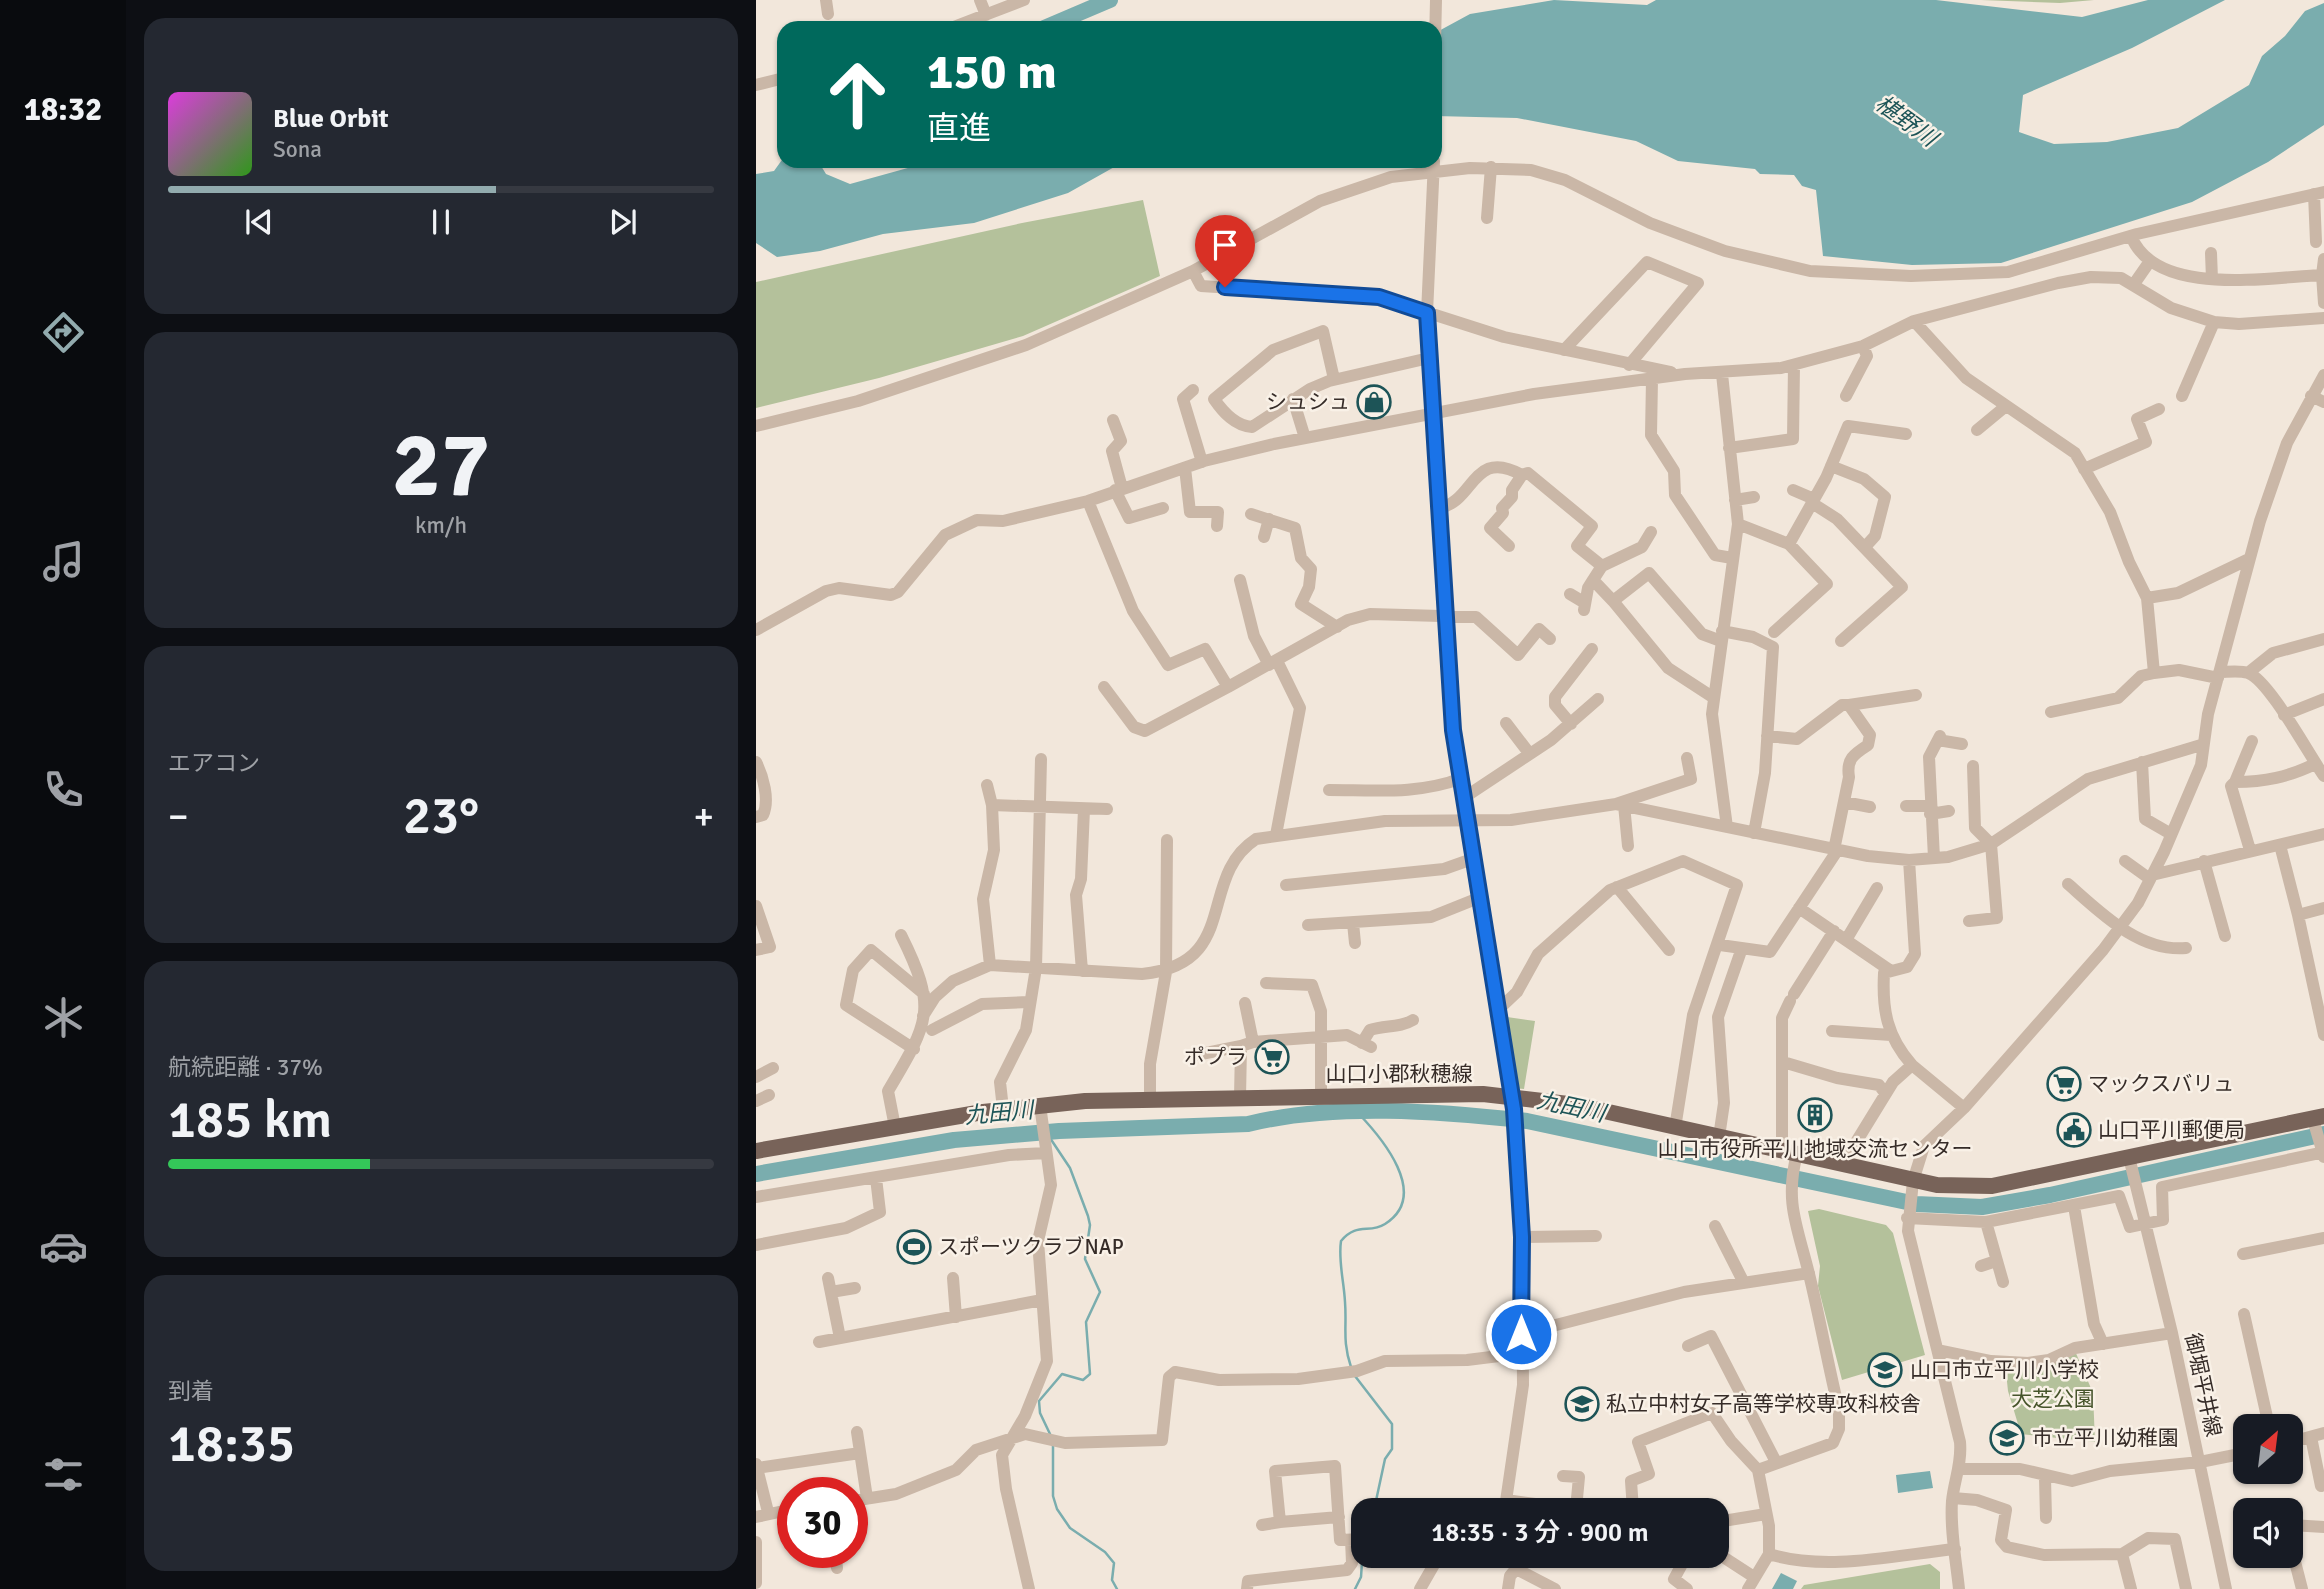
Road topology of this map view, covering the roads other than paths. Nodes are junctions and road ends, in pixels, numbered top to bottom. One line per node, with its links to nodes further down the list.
1 (826, 0): 5 (street)
2 (981, 0): 6 (street)
3 (1024, 0): 6 (street)
4 (1436, 0): 8 (street)
5 (828, 14)
6 (986, 15): 7 (street)
7 (970, 21)
8 (1436, 21)
9 (777, 80): 10 (street)
10 (756, 85)
11 (1442, 167): 12 (street)
12 (1491, 167): 16 (street); 17 (street)
13 (1430, 168): 22 (street)
14 (1434, 168): 27 (street)
15 (2319, 193): 17 (street); 18 (street)
16 (1487, 218)
17 (2131, 236): 21 (street)
18 (2316, 242)
19 (2211, 253): 24 (street)
20 (2324, 259): 23 (street)
21 (2150, 261): 24 (street); 25 (street)
22 (1194, 271): 27 (street); 51 (street)
23 (2322, 275): 24 (street); 26 (street)
24 (2212, 279)
25 (2134, 284): 29 (street); 30 (street)
26 (2324, 303)
27 (1427, 313): 32 (street); 33 (street)
28 (2324, 318): 30 (street)
29 (1914, 321): 31 (street); 47 (street)
30 (2214, 322): 43 (street)
31 (1863, 346): 35 (street); 42 (street)
32 (1564, 350): 34 (street); 34 (street)
33 (1429, 358): 39 (street); 49 (street)
34 (1629, 365): 36 (street)
35 (1794, 365): 37 (street); 55 (street)
36 (1685, 374): 37 (street); 40 (street)
37 (1722, 374): 55 (street)
38 (2324, 375): 44 (street)
39 (1335, 379): 45 (street); 45 (street)
40 (1652, 379): 49 (street); 78 (street)
41 (1193, 390): 56 (street)
42 (1846, 396)
43 (2182, 396)
44 (2311, 396): 46 (street); 79 (street)
45 (1293, 399): 54 (street)
46 (2324, 402)
47 (2006, 406): 52 (street); 59 (street)
48 (2159, 409): 59 (street)
49 (1432, 416): 54 (street); 68 (street)
50 (1114, 420): 61 (street)
51 (756, 426)
52 (1977, 430)
53 (1906, 433): 57 (street)
54 (1305, 438): 56 (street)
55 (1729, 448): 64 (street)
56 (1202, 462): 58 (street)
57 (1831, 466): 66 (street); 77 (street)
58 (1185, 468): 61 (street); 72 (street)
59 (2084, 469): 84 (street)
60 (1522, 475): 68 (street); 76 (street); 80 (street)
61 (1118, 489): 65 (street); 67 (street)
62 (1793, 490): 66 (street)
63 (1754, 498): 64 (street)
64 (1735, 500): 71 (street)
65 (1088, 501): 88 (street); 100 (street)
66 (1813, 501): 75 (street); 77 (street)
67 (1163, 508)
68 (1439, 508): 86 (street)
69 (1251, 514): 70 (street)
70 (1269, 519): 74 (street); 87 (street)
71 (1738, 524): 75 (street); 78 (street)
72 (1217, 526)
73 (1651, 532): 80 (street)
74 (1264, 537)
75 (1788, 544): 89 (street)
76 (1509, 547)
77 (1865, 547): 93 (street)
78 (1731, 558): 90 (street)
79 (2249, 559): 84 (street); 98 (street)
80 (1602, 566): 82 (street)
81 (1240, 580): 95 (street)
82 (1593, 580): 83 (street); 85 (street)
83 (1570, 594)
84 (2147, 598): 96 (street)
85 (1613, 601): 90 (street); 102 (street)
86 (1444, 618): 87 (street); 91 (street); 122 (street)
87 (1337, 626): 95 (street)
88 (756, 630)
89 (1774, 632)
90 (1722, 636): 102 (street); 110 (street)
91 (1550, 639)
92 (2324, 639): 97 (street)
93 (1841, 641)
94 (1592, 649): 109 (street)
95 (1273, 663): 100 (street); 143 (street)
96 (2154, 673): 98 (street); 106 (street)
97 (2248, 673): 98 (street); 107 (street)
98 (2219, 675): 113 (street)
99 (1104, 687): 100 (street)
100 (1228, 687)
101 (1916, 695): 105 (street)
102 (1714, 698): 139 (street)
103 (1598, 699): 109 (street)
104 (2324, 699): 107 (street)
105 (1849, 705): 110 (street); 127 (street)
106 (2051, 712)
107 (2284, 715): 119 (street)
108 (1506, 723): 114 (street)
109 (1571, 724): 114 (street)
110 (1766, 736): 140 (street)
111 (2252, 741): 123 (street)
112 (1962, 744): 135 (street)
113 (2202, 745): 118 (street); 141 (street)
114 (1529, 753): 126 (street)
115 (1687, 758): 129 (street)
116 (1041, 759): 130 (street)
117 (756, 762): 137 (street)
118 (2142, 762): 141 (street); 145 (street)
119 (2315, 764): 121 (street); 123 (street)
120 (1973, 766): 145 (street)
121 (2324, 776)
122 (1462, 778): 125 (street); 126 (street)
123 (2235, 782): 149 (street)
124 (987, 785): 128 (street)
125 (1329, 790)
126 (1465, 797): 138 (street)
127 (1844, 802): 132 (street); 148 (street)
128 (992, 804): 130 (street); 179 (street)
129 (1620, 805): 138 (street); 139 (street); 147 (street)
130 (1039, 806): 133 (street); 180 (street)
131 (1906, 806): 135 (street)
132 (1870, 807)
133 (1084, 809): 134 (street); 181 (street)
134 (1107, 809)
135 (1930, 810): 136 (street); 151 (street)
136 (1949, 811)
137 (756, 817)
138 (1469, 821): 143 (street); 150 (street)
139 (1727, 827): 140 (street)
140 (1754, 833): 148 (street)
141 (2171, 834): 155 (street)
142 (2324, 834): 146 (street)
143 (1276, 835): 183 (street)
144 (1167, 840): 183 (street)
145 (1991, 844): 151 (street); 165 (street)
146 (2280, 845): 149 (street); 164 (street)
147 (1628, 846)
148 (1836, 850): 152 (street); 162 (street)
149 (2250, 850): 154 (street)
150 (1475, 858): 157 (street); 160 (street)
151 (1934, 858): 152 (street)
152 (1909, 860): 182 (street)
153 (2125, 861): 155 (street)
154 (2204, 861): 155 (street); 171 (street)
155 (2151, 876): 168 (street)
156 (2068, 884): 168 (street)
157 (1286, 885)
158 (1617, 887): 178 (street); 188 (street); 215 (street)
159 (1877, 888): 172 (street)
160 (1481, 897): 166 (street); 188 (street)
161 (756, 906): 177 (street)
162 (1799, 908): 169 (street); 175 (street)
163 (2324, 908): 164 (street)
164 (2298, 915): 194 (street)
165 (1969, 921)
166 (1353, 923): 167 (street); 173 (street)
167 (1308, 925)
168 (2120, 927): 176 (street); 210 (street)
169 (1834, 931): 172 (street); 199 (street)
170 (901, 934): 185 (street)
171 (2225, 936)
172 (1846, 940): 182 (street)
173 (1355, 943)
174 (1720, 945): 175 (street)
175 (1742, 948): 216 (street)
176 (2186, 948)
177 (756, 950)
178 (1669, 950)
179 (990, 965): 180 (street); 189 (street)
180 (1036, 968): 181 (street); 186 (street)
181 (1082, 971): 183 (street)
182 (1891, 971): 193 (street)
183 (1166, 972): 206 (street)
184 (1266, 982): 195 (street)
185 (925, 994): 189 (street); 197 (street)
186 (1029, 1002): 191 (street); 211 (street)
187 (1245, 1003): 196 (street)
188 (1499, 1009): 209 (street)
189 (923, 1016): 197 (street)
190 (1413, 1020): 195 (street)
191 (932, 1031)
192 (1832, 1031): 193 (street)
193 (1891, 1035): 200 (street)
194 (2324, 1035)
195 (1322, 1038): 196 (street); 205 (street)
196 (1247, 1044): 198 (street); 207 (street)
197 (914, 1049): 214 (street)
198 (1196, 1055)
199 (1783, 1062): 203 (street); 220 (street)
200 (1912, 1065): 203 (street); 210 (street)
201 (773, 1068): 202 (street)
202 (756, 1077)
203 (1885, 1093): 222 (street)
204 (769, 1095): 208 (street)
205 (1321, 1096): 207 (main road, 山口小郡秋穂線); 209 (main road, 山口小郡秋穂線)
206 (1150, 1098): 207 (main road, 山口小郡秋穂線); 212 (main road, 山口小郡秋穂線)
207 (1240, 1098)
208 (756, 1101)
209 (1512, 1103): 215 (main road, 山口小郡秋穂線); 232 (street)
210 (1964, 1108): 224 (street)
211 (1003, 1110): 212 (main road, 山口小郡秋穂線); 214 (main road, 山口小郡秋穂線)
212 (1041, 1110): 217 (street)
213 (2318, 1121): 219 (street); 221 (main road, 山口小郡秋穂線)
214 (895, 1127): 218 (main road, 山口小郡秋穂線)
215 (1675, 1128): 216 (main road, 山口小郡秋穂線)
216 (1719, 1137): 220 (main road, 山口小郡秋穂線)
217 (1045, 1150): 223 (street); 245 (street)
218 (756, 1151)
219 (2323, 1153): 229 (street)
220 (1791, 1156): 222 (main road, 山口小郡秋穂線); 238 (street)
221 (2131, 1164): 224 (main road, 山口小郡秋穂線); 229 (street, 御堀平井線)
222 (1842, 1165): 224 (main road, 山口小郡秋穂線)
223 (876, 1178): 225 (street); 234 (street)
224 (1912, 1186): 227 (street)
225 (756, 1197)
226 (2074, 1206): 228 (street); 229 (street); 252 (street)
227 (1908, 1216): 228 (street); 254 (street)
228 (1986, 1222): 236 (street)
229 (2147, 1224): 248 (street, 御堀平井線)
230 (1715, 1226): 242 (street)
231 (1596, 1236): 232 (street)
232 (1522, 1237): 249 (street)
233 (2324, 1238): 235 (street)
234 (756, 1245)
235 (2243, 1254)
236 (1996, 1261): 237 (street); 241 (street)
237 (1981, 1266)
238 (1809, 1273): 242 (street); 262 (street)
239 (828, 1278): 244 (street)
240 (953, 1278): 247 (street)
241 (2003, 1282)
242 (1744, 1283): 249 (street)
243 (855, 1288): 244 (street)
244 (831, 1292): 250 (street)
245 (1042, 1300): 247 (street); 259 (street)
246 (2244, 1314): 256 (street)
247 (956, 1317): 250 (street)
248 (2172, 1333): 252 (street); 263 (street, 御堀平井線)
249 (1521, 1334): 255 (street)
250 (840, 1338): 251 (street)
251 (819, 1342)
252 (2103, 1345): 254 (street)
253 (1688, 1346): 262 (street)
254 (1938, 1350): 265 (street)
255 (1523, 1353): 259 (street); 271 (street)
256 (2266, 1414)
257 (858, 1433): 260 (street)
258 (2318, 1435): 270 (street)
259 (1011, 1437): 275 (street); 299 (street)
260 (860, 1452): 264 (street); 268 (street)
261 (2233, 1455): 263 (street)
262 (1776, 1462): 266 (street)
263 (2200, 1462): 269 (street); 308 (street, 御堀平井線)
264 (757, 1466): 276 (street)
265 (1960, 1469): 269 (street); 274 (street)
266 (1758, 1470): 273 (street); 277 (street)
267 (1563, 1476): 272 (street)
268 (864, 1477)
269 (2045, 1478): 279 (street)
270 (2320, 1486)
271 (1512, 1498)
272 (1579, 1498)
273 (1632, 1498)
274 (1953, 1498): 287 (street); 289 (street)
275 (868, 1499)
276 (762, 1514)
277 (1766, 1514): 280 (street); 288 (street)
278 (1339, 1517): 281 (street); 281 (street); 285 (street)
279 (2046, 1518)
280 (1729, 1520)
281 (1280, 1522): 282 (street)
282 (1262, 1525)
283 (2303, 1526): 284 (street)
284 (2324, 1527)
285 (1351, 1539)
286 (756, 1542): 297 (street)
287 (1955, 1549): 288 (street); 305 (street)
288 (1769, 1554): 298 (street)
289 (2122, 1554): 306 (street); 307 (street)
290 (1351, 1564): 300 (street)
291 (1729, 1564): 298 (street)
292 (1432, 1568): 301 (street)
293 (1514, 1568): 302 (street)
294 (1525, 1568): 303 (street)
295 (1680, 1568): 304 (street)
296 (2297, 1568): 309 (street)
297 (756, 1583)
298 (1751, 1583)
299 (1029, 1589)
300 (1247, 1589)
301 (1420, 1589)
302 (1508, 1589)
303 (1555, 1589)
304 (1687, 1589)
305 (1959, 1589)
306 (2131, 1589)
307 (2186, 1589)
308 (2226, 1589)
309 (2302, 1589)

